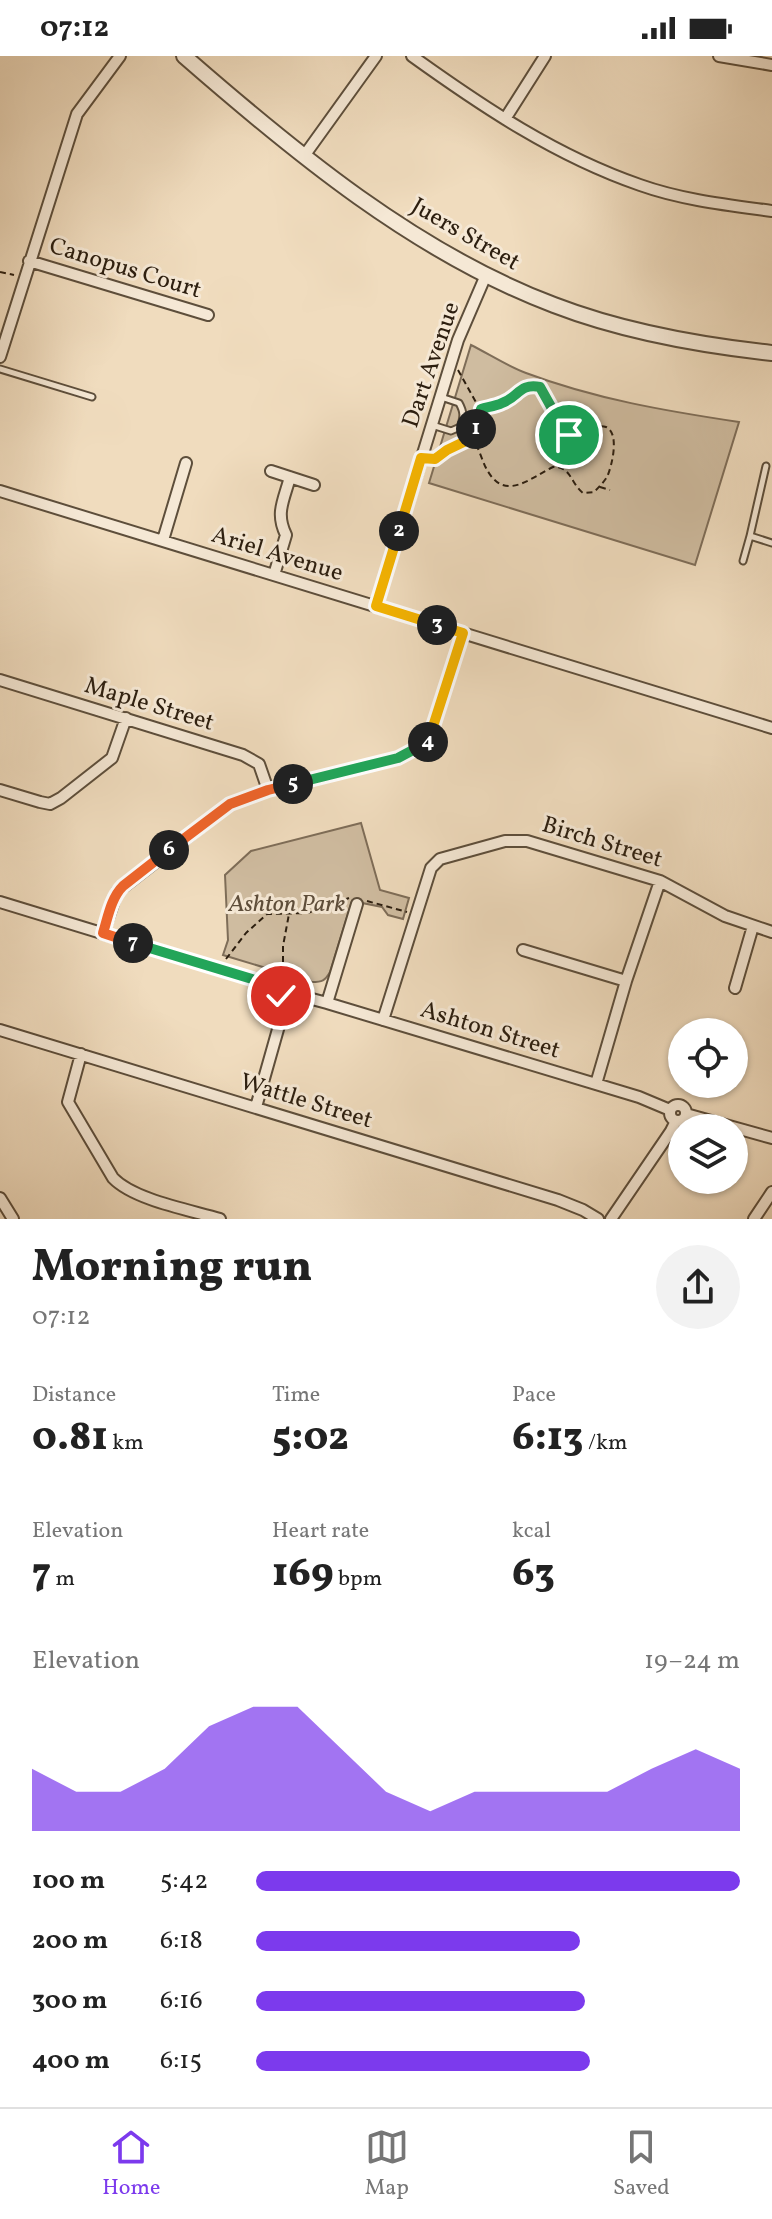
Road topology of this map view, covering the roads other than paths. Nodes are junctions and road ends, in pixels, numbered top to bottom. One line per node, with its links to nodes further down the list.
1 (120, 56): 11 (street)
2 (184, 56): 9 (street, Juers Street)
3 (376, 56): 9 (street)
4 (412, 56): 8 (street)
5 (545, 56): 8 (street)
6 (719, 56): 7 (street)
7 (772, 65)
8 (505, 119): 10 (street)
9 (304, 156): 12 (street, Juers Street)
10 (772, 211)
11 (29, 261): 13 (street, Canopus Court); 14 (street)
12 (486, 275): 15 (street, Juers Street); 17 (street, Dart Avenue)
13 (208, 315)
14 (1, 350)
15 (772, 353)
16 (0, 369): 18 (lane)
17 (440, 396): 19 (street, Dart Avenue); 19 (lane)
18 (92, 397)
19 (431, 425): 31 (street, Dart Avenue)
20 (186, 463): 27 (street)
21 (766, 466): 26 (lane)
22 (271, 471): 23 (street)
23 (290, 477): 24 (street); 30 (street)
24 (314, 485)
25 (0, 491): 27 (street, Ariel Avenue)
26 (750, 536): 28 (lane); 29 (lane)
27 (163, 540): 30 (street, Ariel Avenue)
28 (772, 543)
29 (743, 561)
30 (274, 575): 31 (street, Ariel Avenue)
31 (376, 606): 34 (street, Ariel Avenue)
32 (0, 680): 33 (street, Maple Street)
33 (126, 718): 36 (street); 37 (street, Maple Street)
34 (772, 728)
35 (398, 758): 37 (street)
36 (0, 790)
37 (268, 790): 43 (street)
38 (660, 881): 41 (street, Birch Street); 45 (street); 49 (street, Birch Street)
39 (355, 901): 48 (street)
40 (0, 902): 43 (street)
41 (753, 926): 42 (street, Birch Street); 46 (street)
42 (772, 932)
43 (103, 933): 47 (street)
44 (523, 950): 45 (street)
45 (626, 981): 52 (street)
46 (735, 988)
47 (279, 993): 48 (street, Ashton Street); 53 (street)
48 (327, 1003): 49 (street, Ashton Street)
49 (383, 1020): 52 (street, Ashton Street)
50 (0, 1030): 51 (street, Wattle Street)
51 (81, 1054): 53 (street, Wattle Street); 62 (street)
52 (596, 1084): 54 (street, Ashton Street)
53 (256, 1107): 65 (street, Wattle Street)
54 (670, 1110): 55 (street); 56 (street)
55 (670, 1114)
56 (686, 1114)
57 (748, 1131): 59 (street)
58 (668, 1135): 66 (street)
59 (772, 1138)
60 (772, 1192): 67 (street)
61 (0, 1198): 63 (street)
62 (200, 1216): 64 (street)
63 (13, 1219)
64 (220, 1219)
65 (598, 1219)
66 (611, 1219)
67 (754, 1219)

